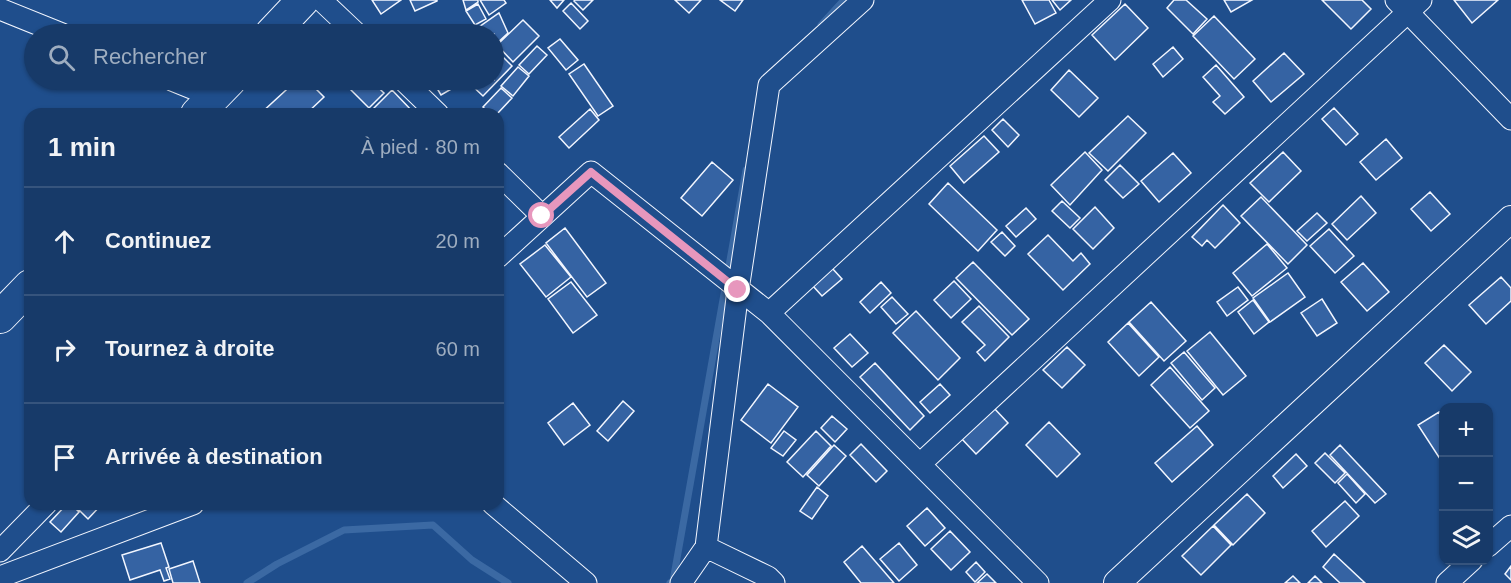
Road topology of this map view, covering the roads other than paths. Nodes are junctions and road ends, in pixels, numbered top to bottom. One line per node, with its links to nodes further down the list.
1 (303, 0): 8 (main road)
2 (321, 0): 9 (street)
3 (862, 0): 19 (street)
4 (1110, 0): 21 (street)
5 (1408, 4): 14 (street); 23 (street)
6 (0, 9): 7 (street)
7 (37, 24)
8 (280, 24)
9 (346, 24)
10 (197, 90): 12 (street)
11 (413, 90): 13 (street)
12 (214, 97)
13 (432, 108)
14 (1511, 119)
15 (504, 179): 16 (street)
16 (542, 216): 18 (street); 19 (street)
17 (1511, 219): 37 (street)
18 (504, 252)
19 (738, 290): 21 (street); 29 (street)
20 (24, 292): 22 (main road)
21 (769, 313): 23 (street)
22 (0, 317)
23 (920, 464): 36 (street)
24 (40, 510): 30 (street)
25 (177, 510): 32 (street)
26 (500, 510): 33 (street)
27 (1511, 526): 28 (street)
28 (1493, 542)
29 (706, 547): 34 (street); 35 (street)
30 (0, 550)
31 (1467, 565): 38 (street)
32 (0, 577)
33 (586, 583)
34 (681, 583)
35 (774, 583)
36 (1038, 583)
37 (1117, 583)
38 (1447, 583)

